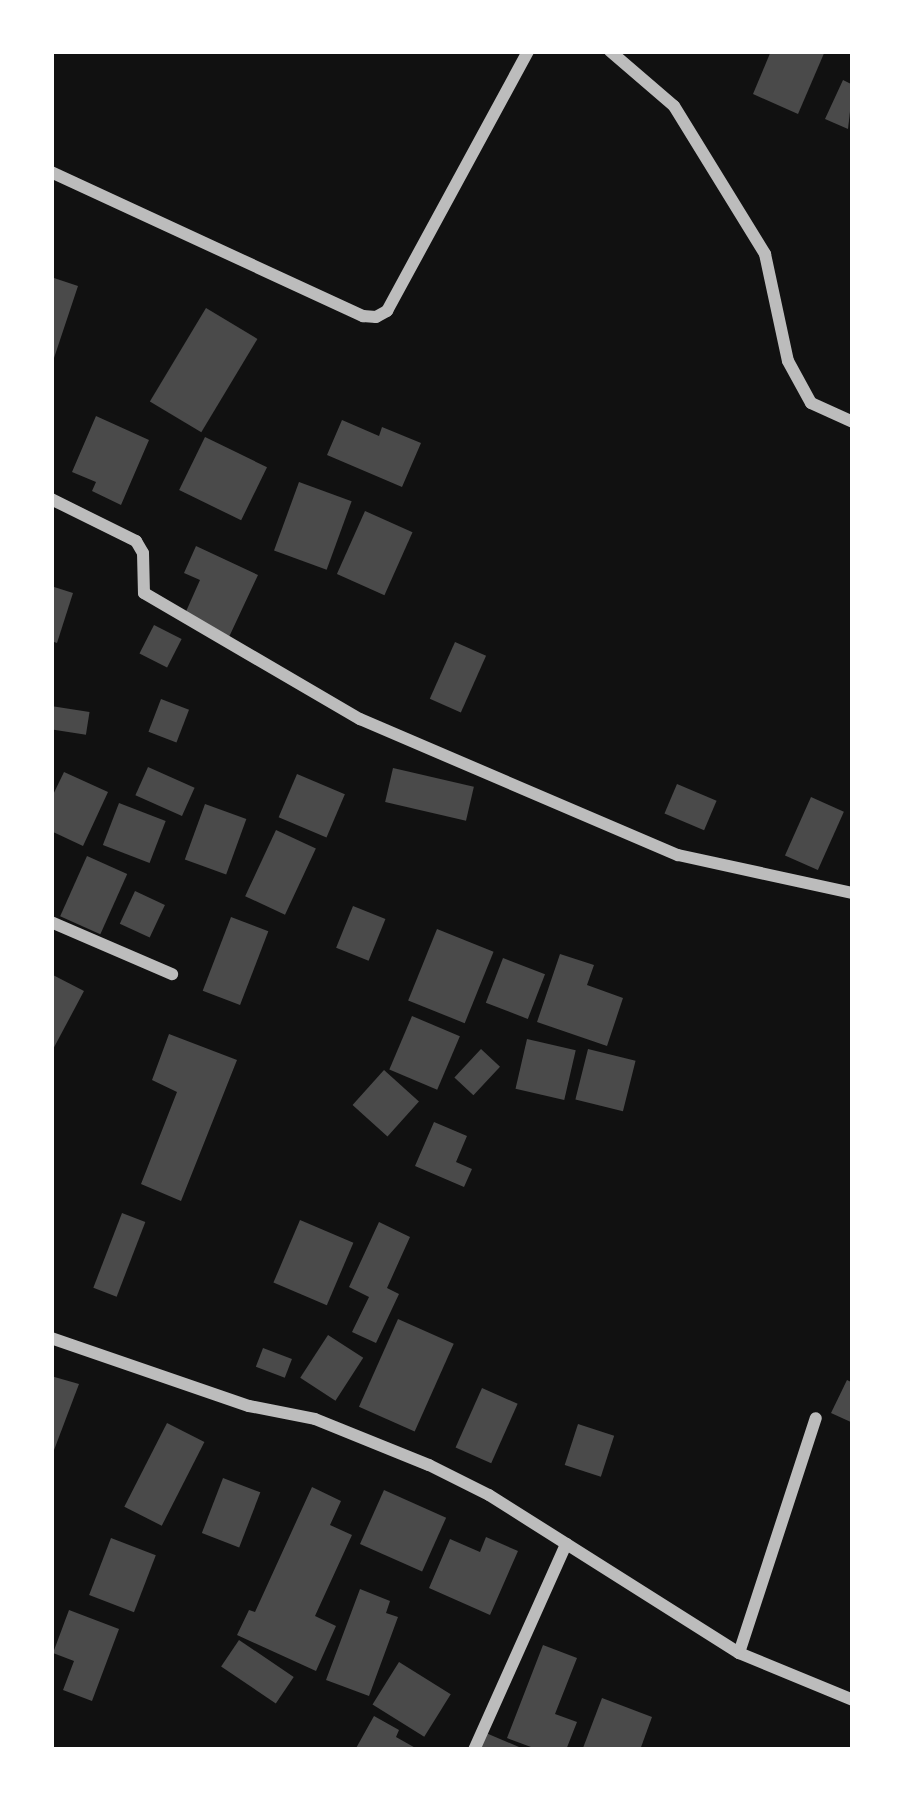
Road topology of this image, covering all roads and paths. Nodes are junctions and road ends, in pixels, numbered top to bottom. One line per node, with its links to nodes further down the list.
1 (528, 51): 3 (street)
2 (610, 51): 4 (street)
3 (51, 172)
4 (853, 422)
5 (51, 499): 6 (street)
6 (853, 893)
7 (51, 922): 8 (street)
8 (172, 974)
9 (51, 1338): 11 (street)
10 (816, 1418): 12 (street)
11 (566, 1544): 12 (street); 14 (street)
12 (739, 1653): 13 (street)
13 (853, 1700)
14 (474, 1750)

